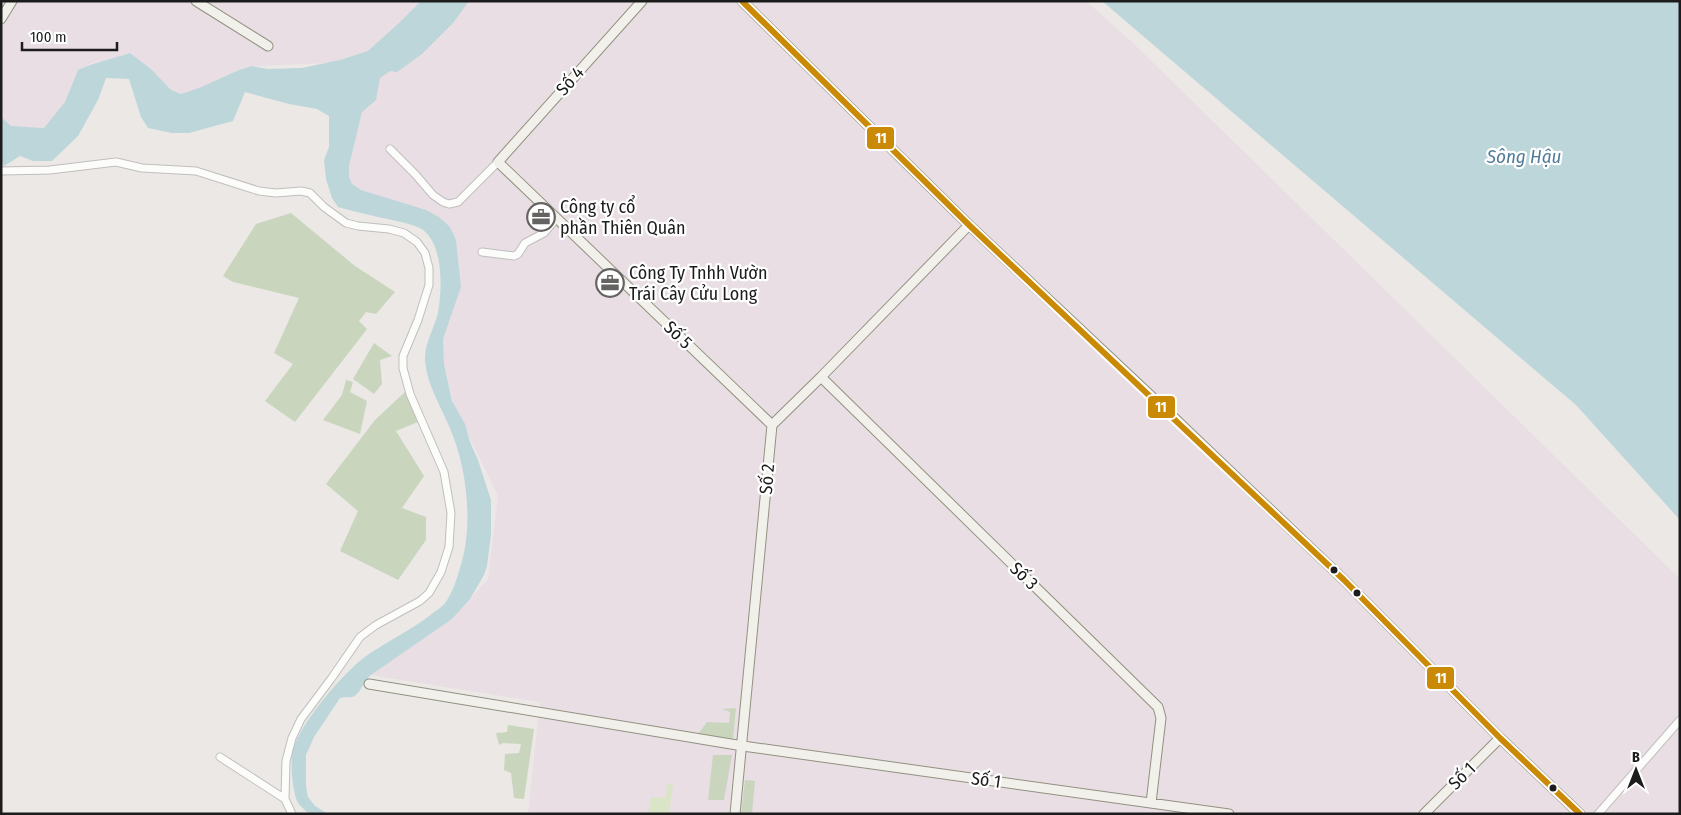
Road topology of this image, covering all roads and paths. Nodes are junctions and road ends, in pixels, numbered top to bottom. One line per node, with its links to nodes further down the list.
1 (12, 1): 5 (street)
2 (196, 1): 6 (street)
3 (642, 1): 8 (street, Số 4)
4 (742, 1): 11 (street)
5 (1, 19)
6 (268, 46)
7 (390, 149): 8 (street)
8 (498, 162): 10 (street, Số 5)
9 (1, 171): 21 (street)
10 (557, 218): 12 (street); 14 (street, Số 5)
11 (969, 225): 13 (street); 17 (street)
12 (482, 252)
13 (821, 377): 14 (street); 20 (street, Số 3)
14 (772, 424): 18 (street, Số 2)
15 (369, 684): 18 (street, Số 1)
16 (1680, 720): 26 (street)
17 (1500, 738): 24 (street, Số 1); 25 (street)
18 (743, 746): 20 (street, Số 1); 22 (street, Số 2)
19 (220, 757): 21 (street)
20 (1151, 803): 23 (street, Số 1)
21 (288, 806)
22 (735, 814)
23 (1229, 814)
24 (1424, 814)
25 (1580, 814)
26 (1598, 814)

